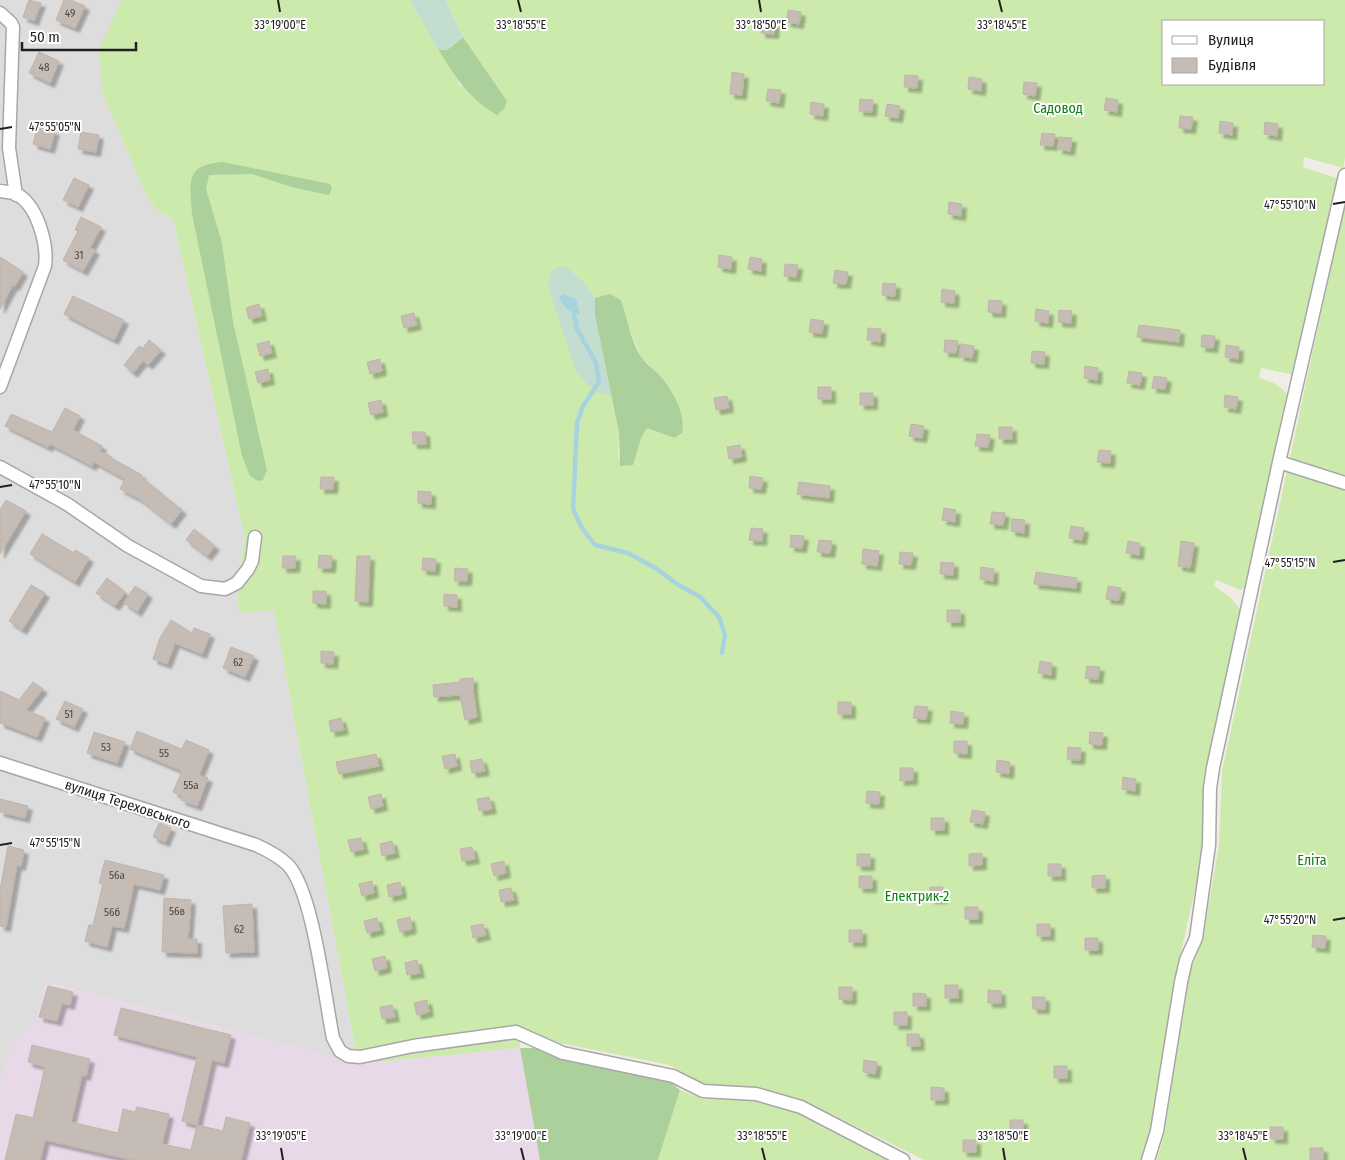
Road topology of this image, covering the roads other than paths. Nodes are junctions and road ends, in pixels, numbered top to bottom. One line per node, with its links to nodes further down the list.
1 (0, 13): 4 (street)
2 (1345, 175): 6 (street)
3 (0, 191): 4 (street)
4 (16, 195): 5 (street)
5 (0, 387)
6 (1279, 462): 8 (street); 12 (street)
7 (0, 467): 9 (street)
8 (1345, 483)
9 (255, 537)
10 (0, 764): 11 (street, вулиця Тереховського)
11 (903, 1160)
12 (1148, 1160)

